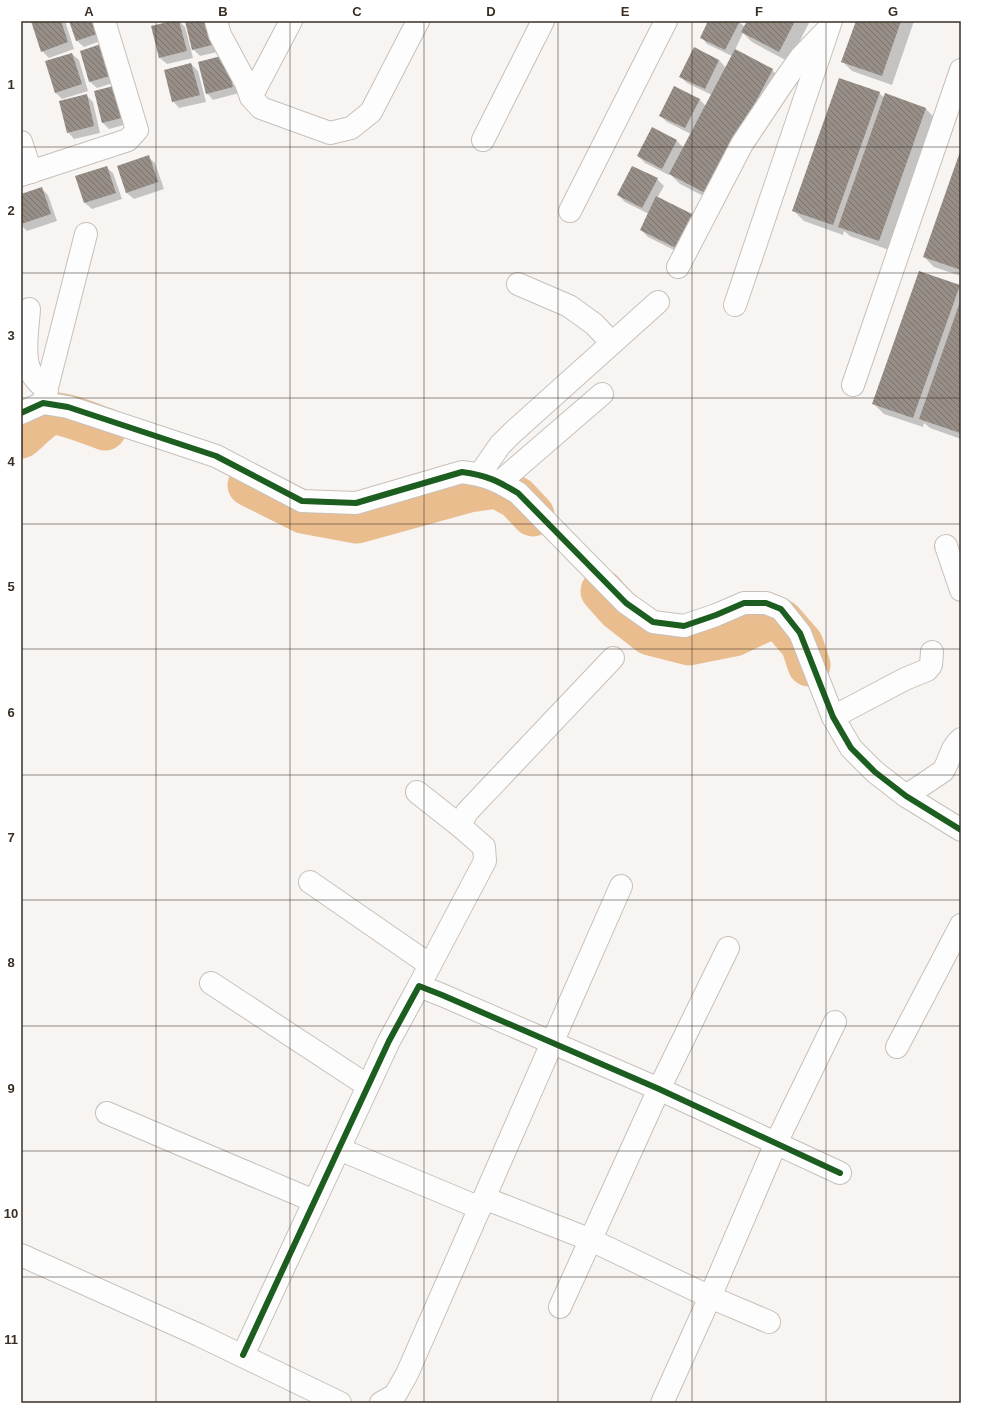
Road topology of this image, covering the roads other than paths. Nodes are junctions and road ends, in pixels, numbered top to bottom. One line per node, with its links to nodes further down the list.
1 (104, 21): 12 (street)
2 (216, 21): 9 (street)
3 (291, 21): 9 (street)
4 (418, 21): 9 (street)
5 (543, 21): 10 (street)
6 (666, 21): 13 (street)
7 (830, 24): 15 (street); 18 (street)
8 (961, 70): 21 (street)
9 (251, 97)
10 (483, 140)
11 (21, 142): 12 (street)
12 (26, 174)
13 (570, 211)
14 (86, 234): 23 (street)
15 (678, 266)
16 (518, 284): 20 (street)
17 (658, 302): 20 (street)
18 (735, 305)
19 (29, 309): 23 (street)
20 (612, 343): 25 (street)
21 (853, 385)
22 (602, 394): 26 (street)
23 (45, 396): 24 (street); 25 (street)
24 (21, 413)
25 (480, 474): 26 (street)
26 (500, 482): 31 (street)
27 (946, 546): 28 (street)
28 (961, 590)
29 (932, 652): 31 (street)
30 (613, 658): 35 (street)
31 (833, 718): 34 (street)
32 (961, 739): 34 (street)
33 (417, 792): 35 (street)
34 (906, 796): 36 (street)
35 (460, 826): 41 (street)
36 (961, 830)
37 (310, 882): 41 (street)
38 (621, 886): 45 (street)
39 (961, 925): 46 (street)
40 (728, 948): 48 (street)
41 (430, 964): 43 (street)
42 (211, 984): 47 (street)
43 (419, 986): 45 (street); 47 (street)
44 (835, 1022): 50 (street)
45 (552, 1043): 48 (street); 54 (street)
46 (896, 1047)
47 (368, 1086): 51 (street)
48 (659, 1089): 50 (street); 55 (street)
49 (107, 1113): 53 (street)
50 (776, 1143): 52 (street); 57 (street)
51 (338, 1149): 53 (street); 54 (street)
52 (840, 1173)
53 (314, 1201): 60 (street)
54 (482, 1203): 55 (street); 62 (street)
55 (591, 1240): 57 (street); 58 (street)
56 (21, 1256): 60 (street)
57 (710, 1297): 59 (street); 63 (street)
58 (560, 1307)
59 (769, 1322)
60 (243, 1355): 61 (street)
61 (340, 1403)
62 (381, 1403)
63 (662, 1403)

